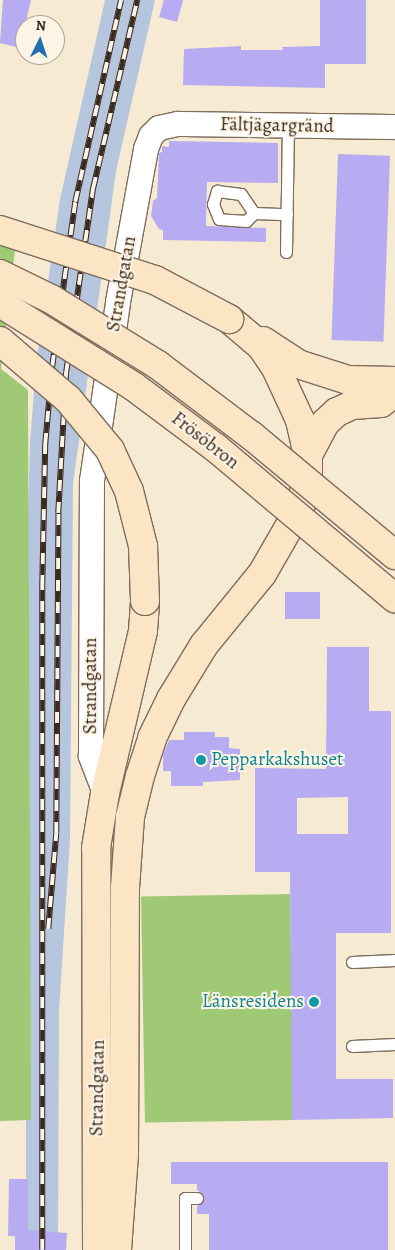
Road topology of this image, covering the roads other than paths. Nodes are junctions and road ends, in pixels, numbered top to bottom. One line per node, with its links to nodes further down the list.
1 (288, 126): 2 (street, Fältjägargränd); 3 (street, Fältjägargränd); 5 (lane)
2 (395, 127)
3 (159, 128): 17 (street, Strandgatan)
4 (254, 214): 5 (lane)
5 (287, 214): 7 (lane)
6 (0, 230): 10 (main road, bridge)
7 (286, 252)
8 (0, 274): 15 (main road, Frösöbron, bridge)
9 (0, 303): 16 (main road, Frösöbron, bridge)
10 (229, 319): 12 (main road); 14 (main road)
11 (0, 341): 17 (main road, bridge)
12 (395, 381)
13 (395, 392): 14 (main road)
14 (308, 455): 24 (main road, Strandgatan)
15 (395, 555)
16 (395, 598)
17 (105, 793): 23 (main road, Strandgatan)
18 (395, 960): 19 (lane)
19 (352, 962)
20 (395, 1044): 21 (lane)
21 (352, 1046)
22 (197, 1198): 25 (lane)
23 (97, 1250)
24 (117, 1250)
25 (185, 1250)

